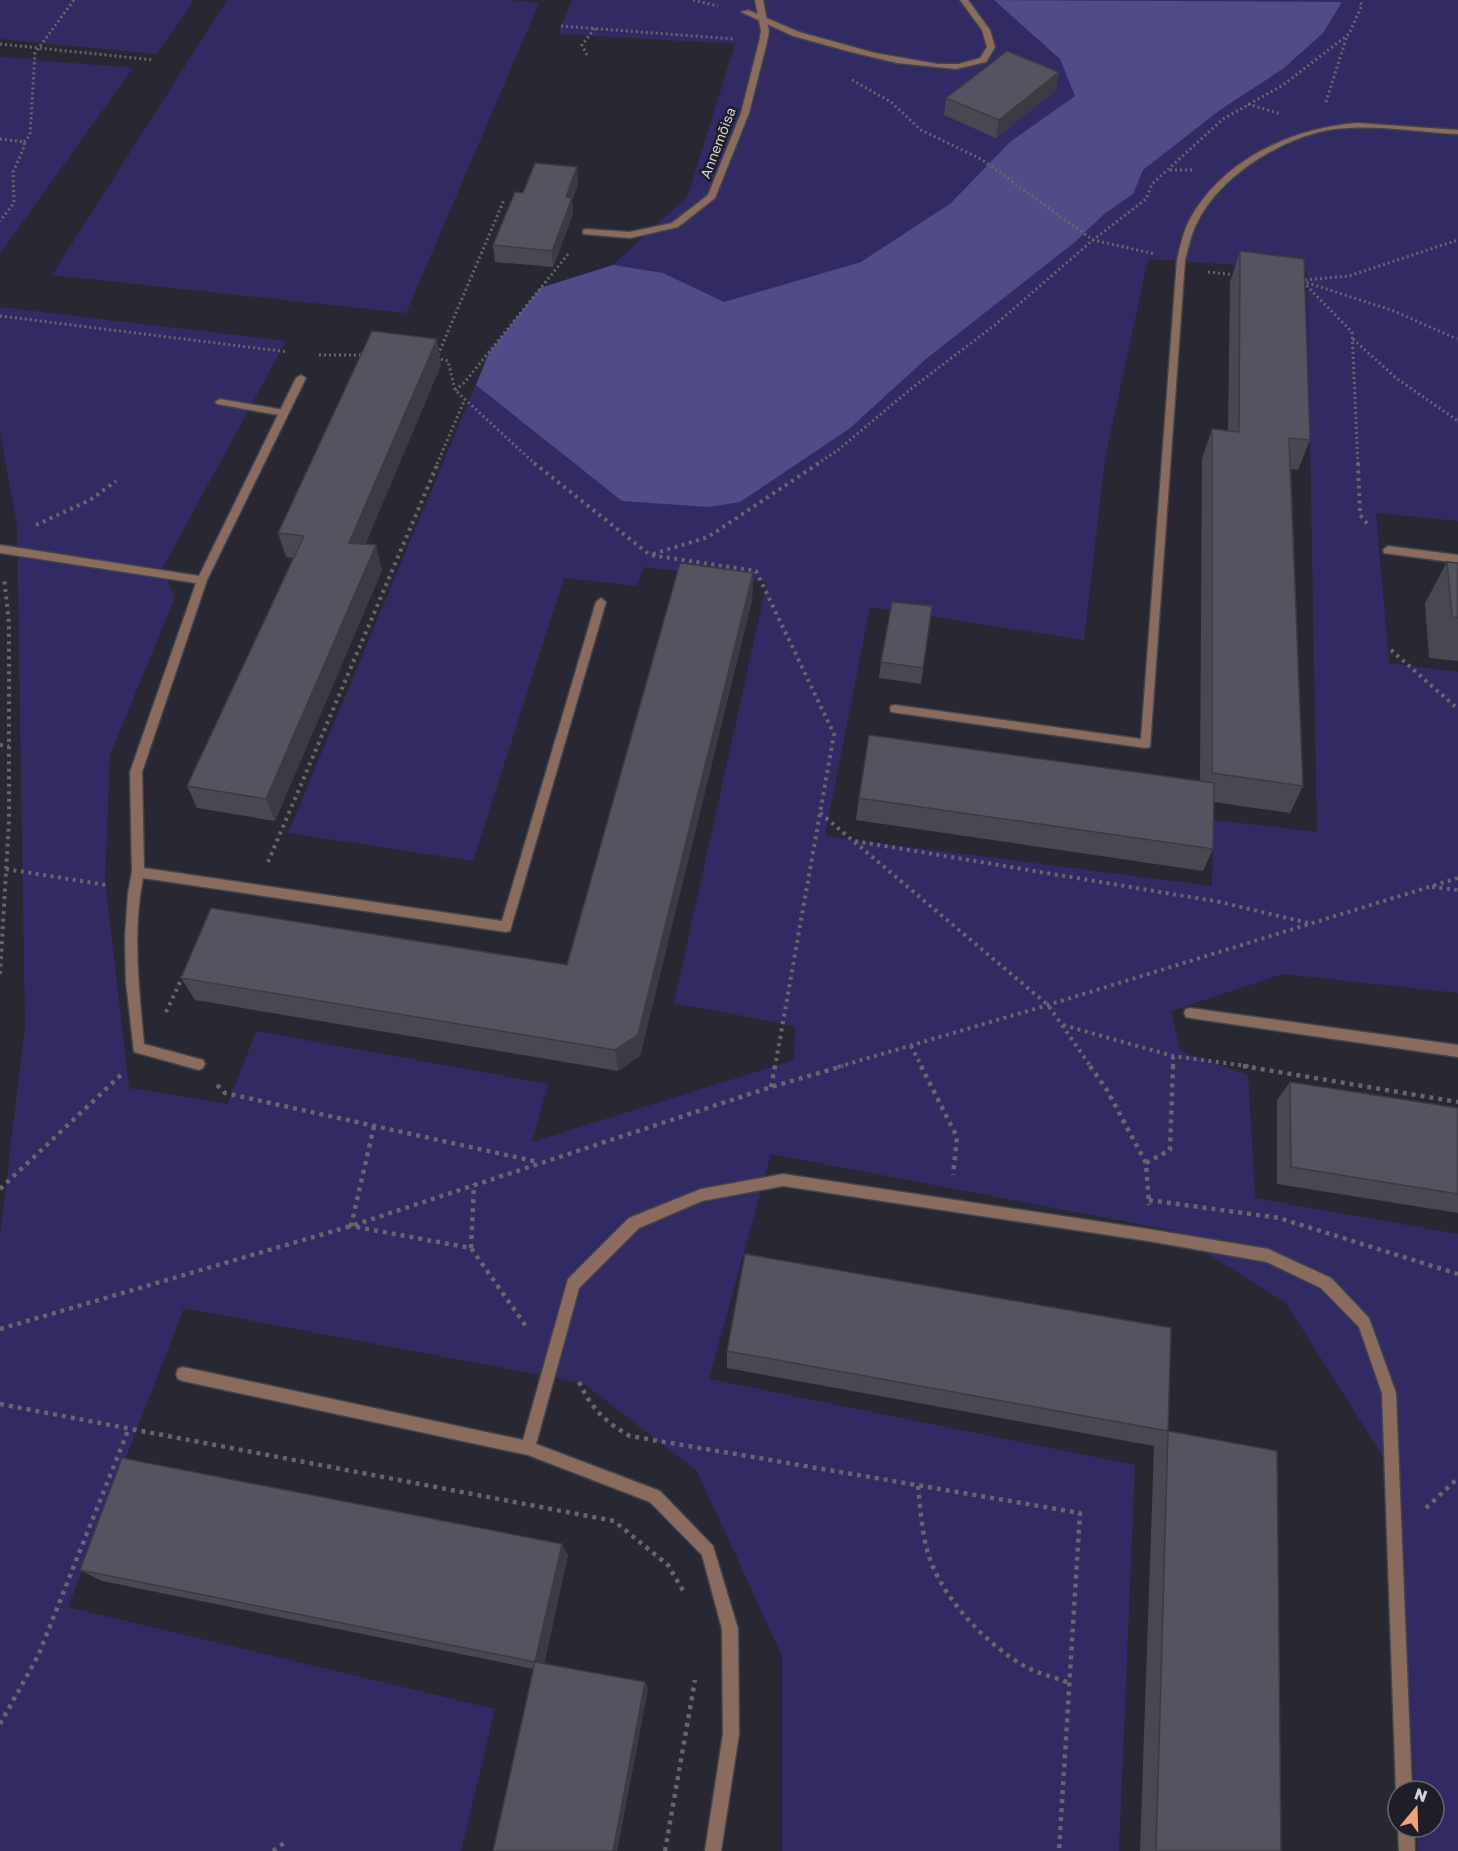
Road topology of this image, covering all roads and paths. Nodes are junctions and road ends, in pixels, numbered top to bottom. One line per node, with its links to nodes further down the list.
1 (74, 0): 12 (path)
2 (759, 0): 6 (street, Annemõisa)
3 (964, 0): 6 (street)
4 (1359, 0): 9 (path)
5 (745, 12): 6 (street)
6 (762, 17): 10 (street, Annemõisa)
7 (561, 26): 8 (path)
8 (595, 28): 10 (path); 13 (path)
9 (1347, 35): 16 (path); 23 (path)
10 (763, 42): 22 (street, Annemõisa)
11 (0, 44): 12 (path)
12 (39, 47): 14 (path); 19 (path)
13 (587, 55)
14 (154, 60)
15 (851, 80): 23 (path)
16 (1325, 106)
17 (1458, 132): 25 (street)
18 (0, 139): 19 (path)
19 (24, 142): 21 (path)
20 (504, 200): 35 (path)
21 (0, 221)
22 (586, 232): 37 (path)
23 (1093, 240): 25 (path); 46 (path)
24 (1458, 240): 27 (path)
25 (1181, 265): 26 (path); 51 (street)
26 (1246, 276)
27 (1301, 280): 29 (path); 30 (path)
28 (0, 316): 31 (path)
29 (1352, 339): 41 (path); 45 (path)
30 (1457, 339)
31 (294, 352)
32 (317, 355): 33 (path)
33 (374, 355)
34 (426, 356): 35 (path)
35 (437, 358): 37 (path)
36 (301, 378): 40 (street)
37 (456, 390): 38 (path)
38 (465, 399): 46 (path); 62 (path)
39 (220, 402): 40 (street)
40 (284, 413): 48 (street)
41 (1458, 422)
42 (116, 481): 43 (path)
43 (27, 529)
44 (0, 549): 48 (street); 54 (path)
45 (1388, 550): 47 (street)
46 (650, 555): 55 (path)
47 (1458, 558)
48 (202, 580): 59 (street)
49 (601, 602): 62 (street)
50 (1391, 650): 52 (path)
51 (896, 709)
52 (1458, 709)
53 (0, 745): 54 (path)
54 (9, 746): 58 (path)
55 (820, 813): 56 (path); 74 (path)
56 (854, 841): 64 (path); 67 (path)
57 (0, 850): 58 (path)
58 (7, 852): 65 (path)
59 (138, 872): 62 (street); 73 (street)
60 (1458, 878): 61 (path)
61 (1430, 887): 63 (path); 64 (path)
62 (256, 890)
63 (1458, 890)
64 (1311, 923): 67 (path)
65 (0, 961): 66 (path)
66 (0, 974)
67 (1048, 1005): 69 (path); 70 (path)
68 (1190, 1013): 71 (street)
69 (1062, 1025): 72 (path); 78 (path)
70 (912, 1046): 74 (path); 81 (path)
71 (1458, 1051)
72 (1173, 1056): 75 (path); 78 (path)
73 (199, 1064): 76 (path)
74 (771, 1087): 77 (path)
75 (1458, 1102)
76 (374, 1126): 77 (path); 82 (path)
77 (538, 1162): 79 (path)
78 (1146, 1163): 80 (path)
79 (474, 1184): 82 (path); 84 (path)
80 (1149, 1200): 83 (path); 85 (path)
81 (949, 1205): 83 (street); 87 (street)
82 (351, 1226): 84 (path); 86 (path)
83 (1148, 1235): 97 (street)
84 (471, 1248): 87 (path)
85 (1458, 1274)
86 (0, 1329)
87 (552, 1357): 91 (street); 92 (path)
88 (183, 1374): 91 (street)
89 (0, 1404): 90 (path)
90 (129, 1428): 93 (path); 96 (path)
91 (528, 1448): 101 (street)
92 (918, 1486): 95 (path); 95 (path)
93 (688, 1600)
94 (696, 1675): 100 (path)
95 (1069, 1683): 102 (path)
96 (0, 1724)
97 (1404, 1779)
98 (287, 1841): 99 (path)
99 (273, 1851)
100 (665, 1851)
101 (713, 1851)
102 (1059, 1851)

